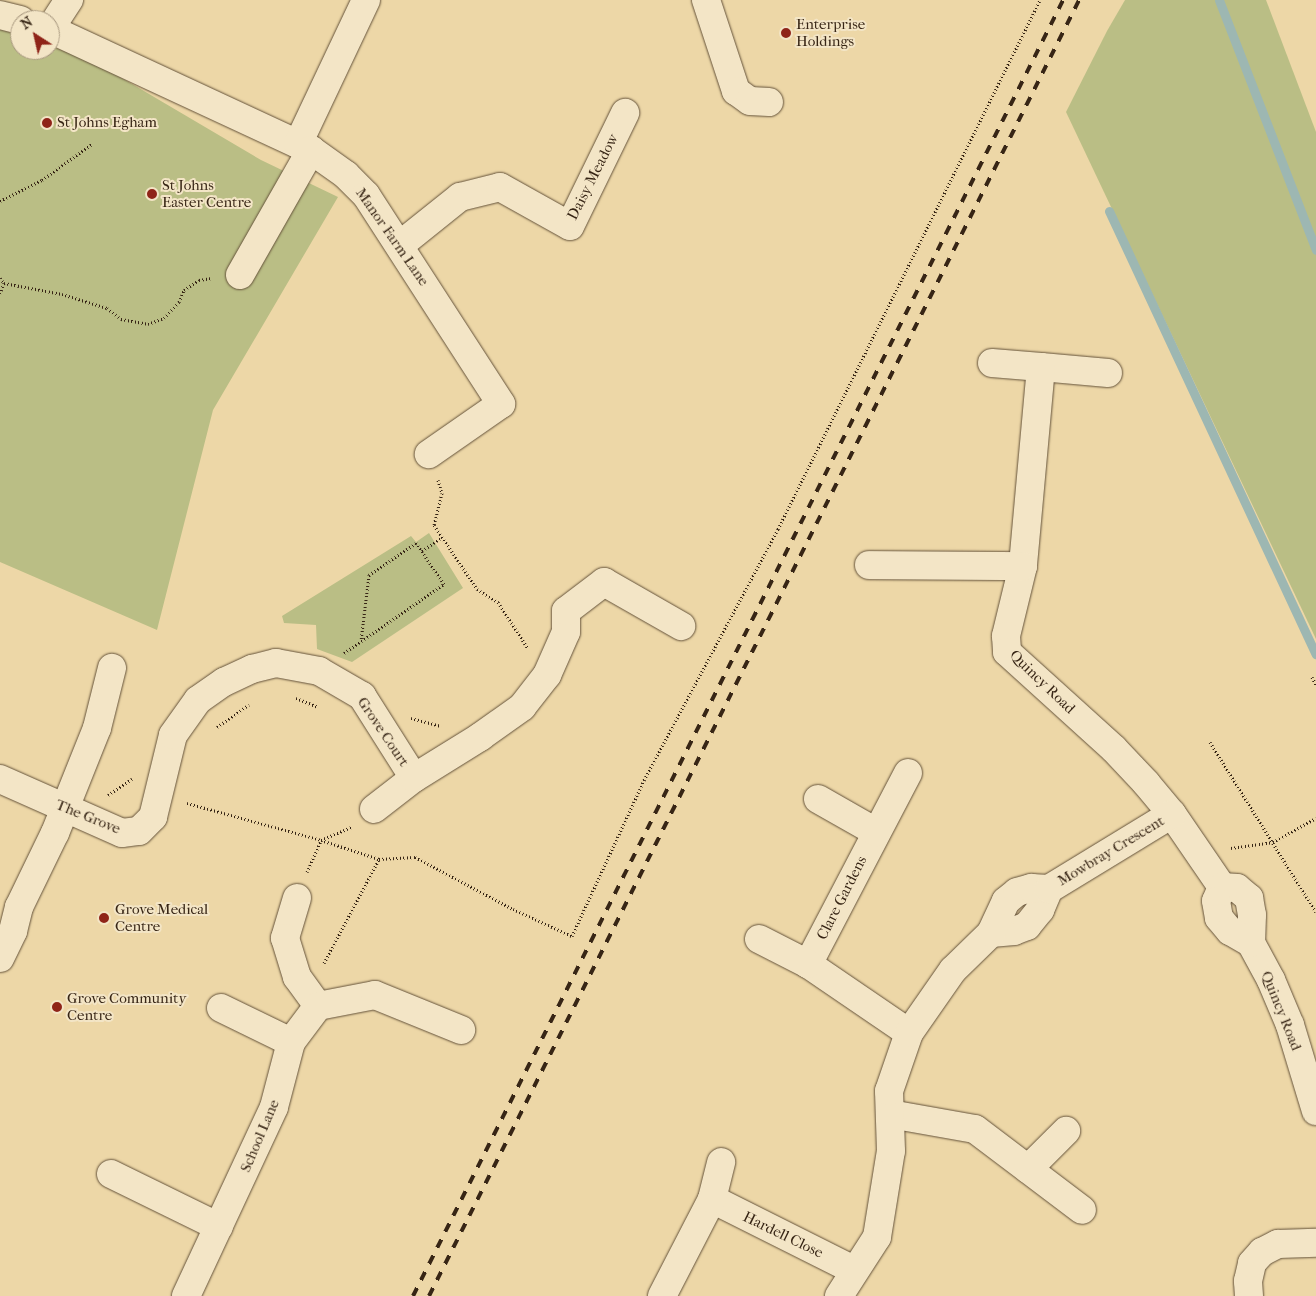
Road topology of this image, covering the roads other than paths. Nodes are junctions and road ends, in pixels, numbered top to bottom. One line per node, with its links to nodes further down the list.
1 (69, 0): 4 (street)
2 (366, 0): 8 (street)
3 (706, 0): 6 (street)
4 (60, 14)
5 (60, 34): 8 (street, Manor Farm Lane)
6 (769, 102)
7 (625, 113): 9 (street, Daisy Meadow)
8 (305, 147): 9 (street, Manor Farm Lane); 10 (street)
9 (400, 245): 14 (street, Manor Farm Lane)
10 (240, 275)
11 (992, 363): 12 (street)
12 (1041, 367): 13 (street); 16 (street, Quincy Road)
13 (1108, 373)
14 (429, 454)
15 (869, 565): 16 (street)
16 (1023, 566): 26 (street, Quincy Road)
17 (681, 626): 20 (street, Grove Court)
18 (112, 668): 25 (street)
19 (908, 773): 27 (street, Clare Gardens)
20 (414, 778): 22 (street, Grove Court); 24 (street, Grove Court)
21 (0, 779): 25 (street, The Grove)
22 (157, 795): 25 (street, The Grove)
23 (818, 799): 27 (street)
24 (374, 809)
25 (72, 810): 30 (street)
26 (1172, 814): 35 (street, Mowbray Crescent); 37 (street, Quincy Road)
27 (876, 832): 31 (street, Clare Gardens)
28 (296, 898): 32 (street)
29 (759, 940): 31 (street)
30 (0, 958)
31 (808, 964): 35 (street)
32 (318, 1006): 34 (street); 36 (street, School Lane)
33 (221, 1008): 36 (street)
34 (461, 1030)
35 (909, 1033): 38 (street, Mowbray Crescent)
36 (291, 1042): 45 (street, School Lane)
37 (1316, 1111)
38 (890, 1114): 41 (street); 47 (street, Mowbray Crescent)
39 (1066, 1131): 41 (street)
40 (721, 1162): 43 (street)
41 (1028, 1169): 44 (street)
42 (111, 1174): 45 (street)
43 (712, 1199): 47 (street, Hardell Close); 49 (street)
44 (1082, 1210)
45 (219, 1227): 48 (street, School Lane)
46 (1316, 1243): 51 (street)
47 (854, 1270): 50 (street, Mowbray Crescent)
48 (186, 1296)
49 (662, 1296)
50 (839, 1296)
51 (1249, 1296)

